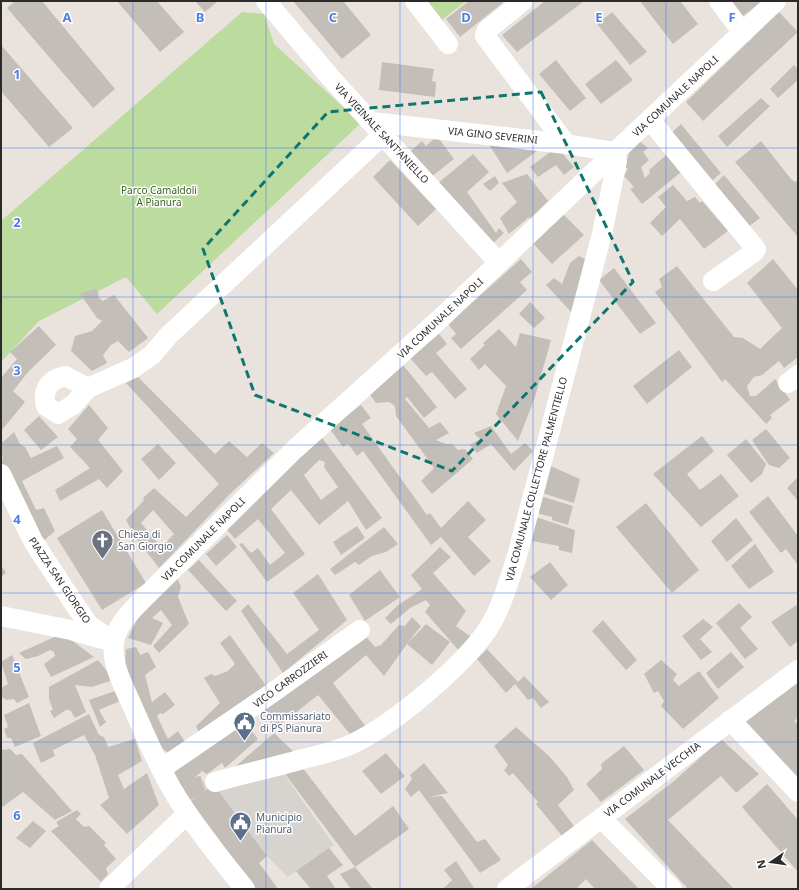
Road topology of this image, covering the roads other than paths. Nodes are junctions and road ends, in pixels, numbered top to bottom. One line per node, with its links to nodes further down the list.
1 (266, 1): 9 (street, VIA VICINALE SANT'ANIELLO)
2 (415, 1): 7 (street)
3 (523, 1): 10 (street)
4 (719, 1): 6 (street)
5 (776, 1): 6 (street, VIA COMUNALE NAPOLI)
6 (743, 33): 8 (street, VIA COMUNALE NAPOLI)
7 (448, 44)
8 (650, 120): 11 (street, VIA COMUNALE NAPOLI); 13 (street)
9 (378, 128): 10 (street, VIA GINO SEVERINI); 12 (street, VIA VICINALE SANT'ANIELLO); 14 (street)
10 (566, 144): 11 (street, VIA GINO SEVERINI)
11 (615, 152): 12 (street, VIA COMUNALE NAPOLI); 22 (street, VIA COMUNALE COLLETTORE PALMENTIELLO)
12 (499, 263): 18 (street, VIA COMUNALE NAPOLI)
13 (713, 281)
14 (88, 388)
15 (1, 474): 18 (street, PIAZZA SAN GIORGIO)
16 (1, 616): 18 (street, PIAZZA SAN GIORGIO)
17 (360, 630): 21 (street, VICO CARROZZIERI)
18 (114, 642): 21 (street)
19 (798, 670): 20 (street, VIA COMUNALE VECCHIA)
20 (730, 720): 23 (street); 25 (street, VIA COMUNALE VECCHIA)
21 (161, 769): 24 (street)
22 (215, 782)
23 (798, 792)
24 (187, 814): 26 (street); 27 (street)
25 (601, 818): 28 (street, VIA COMUNALE VECCHIA); 29 (street)
26 (109, 889)
27 (244, 889)
28 (507, 889)
29 (672, 889)

